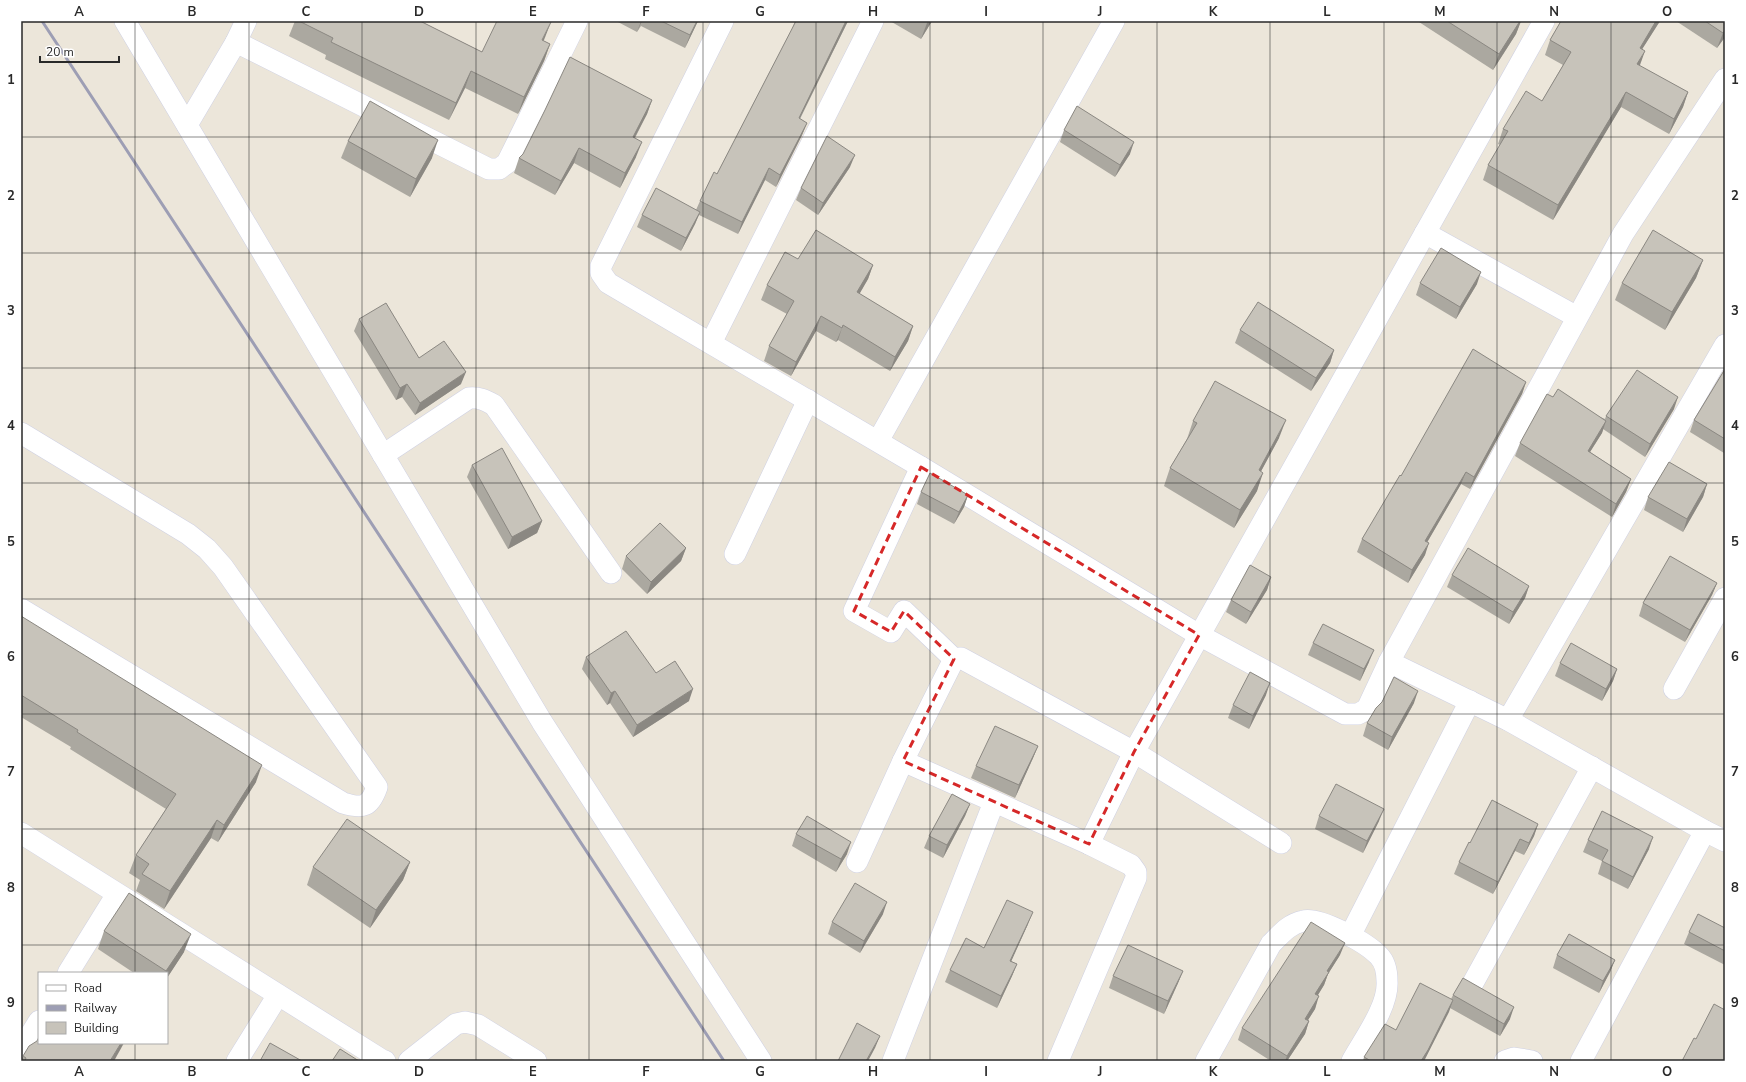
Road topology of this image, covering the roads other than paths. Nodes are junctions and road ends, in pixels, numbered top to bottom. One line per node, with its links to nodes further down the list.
1 (125, 21): 10 (street)
2 (246, 21): 8 (street)
3 (723, 21): 13 (street)
4 (873, 21): 13 (street)
5 (1114, 21): 17 (street)
6 (1544, 21): 11 (street)
7 (574, 22): 8 (street)
8 (236, 42): 10 (street)
9 (1725, 79): 12 (street)
10 (187, 125): 18 (street)
11 (1425, 234): 12 (street); 24 (street)
12 (1577, 317): 26 (street)
13 (711, 343): 15 (street)
14 (1725, 345): 29 (street)
15 (808, 400): 17 (street); 20 (street)
16 (21, 433): 23 (street)
17 (878, 441): 19 (street)
18 (383, 455): 21 (street); 51 (street)
19 (921, 467): 24 (street); 25 (street)
20 (735, 554)
21 (610, 573)
22 (1725, 598): 27 (street)
23 (21, 609)
24 (1199, 635): 26 (street); 30 (street)
25 (954, 659): 30 (street); 31 (street)
26 (1389, 662): 28 (street)
27 (1674, 689)
28 (1470, 701): 29 (street); 41 (street)
29 (1508, 720): 32 (street)
30 (1134, 752): 37 (street); 38 (street)
31 (903, 760): 33 (street); 39 (street)
32 (1592, 767): 34 (street); 43 (street)
33 (994, 802): 38 (street); 52 (street)
34 (1705, 831): 36 (street); 58 (street)
35 (21, 833): 40 (street)
36 (1725, 840)
37 (1281, 843)
38 (1089, 844): 53 (street)
39 (857, 862)
40 (117, 894): 42 (street); 44 (street)
41 (1350, 936): 54 (street); 55 (street)
42 (69, 972)
43 (1473, 983)
44 (278, 995): 47 (street); 48 (street)
45 (38, 1023): 46 (street)
46 (21, 1050)
47 (237, 1061)
48 (385, 1061)
49 (409, 1061): 50 (street)
50 (536, 1061)
51 (761, 1061)
52 (893, 1061)
53 (1058, 1061)
54 (1206, 1061)
55 (1352, 1061)
56 (1505, 1061): 57 (street)
57 (1532, 1061)
58 (1581, 1061)

